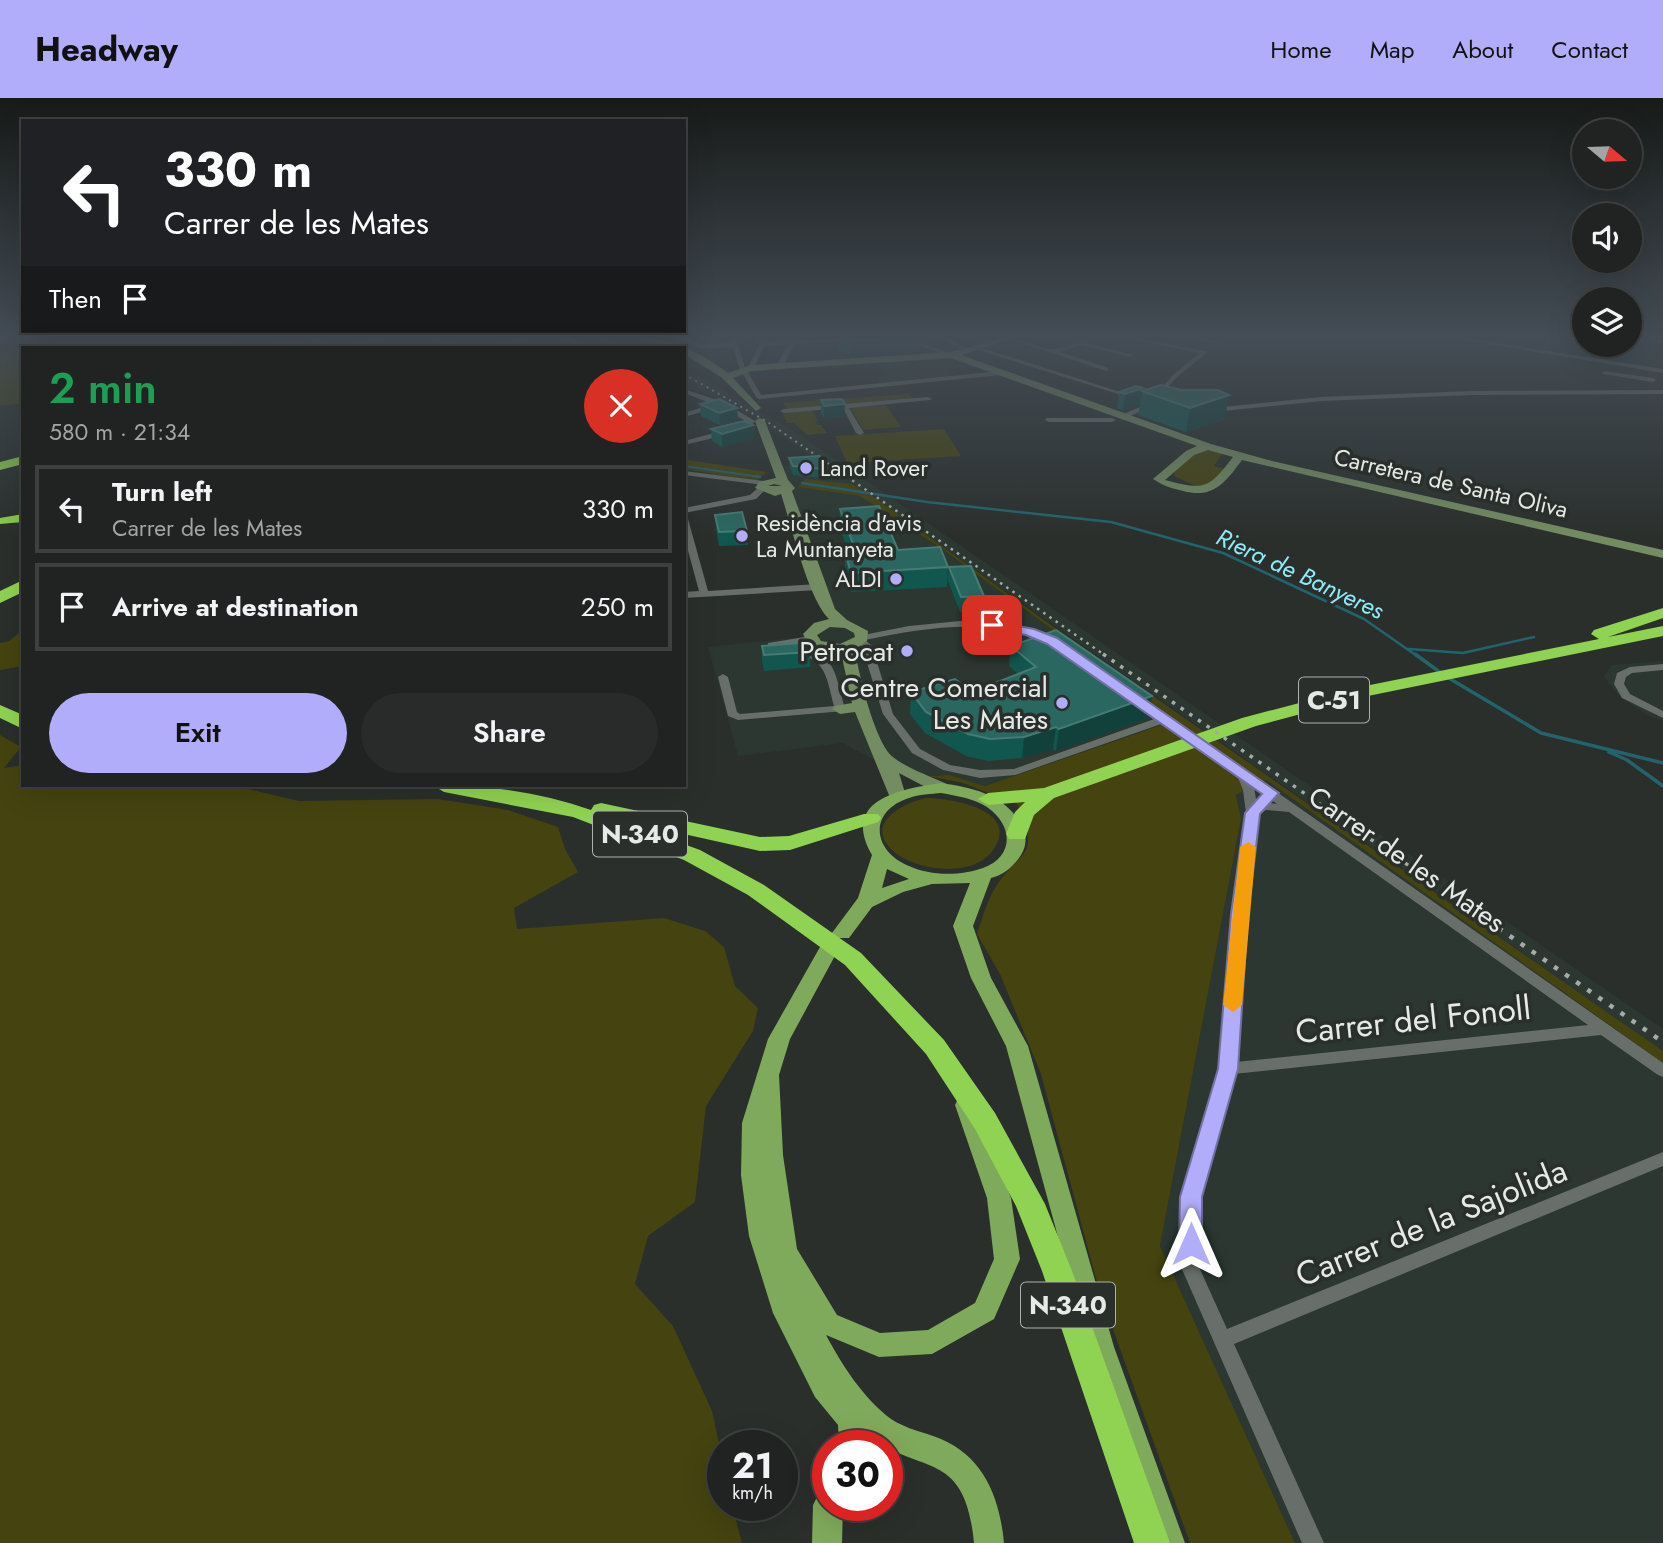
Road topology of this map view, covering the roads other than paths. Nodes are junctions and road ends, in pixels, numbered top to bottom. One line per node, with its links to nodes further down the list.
1 (715, 405): 10 (street)
2 (723, 405): 15 (street)
3 (852, 405): 7 (street)
4 (1080, 405): 12 (street, Carretera de Santa Oliva)
5 (1152, 405): 12 (street)
6 (1273, 405): 8 (street)
7 (845, 406): 9 (street); 14 (street)
8 (1201, 409)
9 (784, 411)
10 (686, 414)
11 (1049, 420): 12 (street)
12 (1116, 420): 16 (street, Carretera de Santa Oliva)
13 (760, 421): 21 (street)
14 (860, 433)
15 (686, 442)
16 (1207, 446): 17 (street); 28 (street, Carretera de Santa Oliva)
17 (1237, 459)
18 (21, 461): 19 (highway)
19 (0, 466)
20 (686, 473): 21 (street)
21 (772, 486): 23 (street); 32 (street)
22 (686, 502): 23 (street)
23 (712, 505): 24 (street)
24 (686, 511)
25 (21, 519): 26 (highway)
26 (2, 521)
27 (686, 526): 33 (street)
28 (1663, 554)
29 (21, 577): 30 (highway)
30 (0, 581)
31 (21, 586): 35 (highway)
32 (818, 587): 33 (street); 36 (street)
33 (704, 594): 34 (street)
34 (686, 596)
35 (0, 598)
36 (829, 611): 38 (street); 40 (street)
37 (1663, 613): 44 (highway, C-51)
38 (842, 623): 40 (street); 41 (street)
39 (1663, 631): 44 (highway, C-51)
40 (815, 633): 41 (street); 49 (street)
41 (856, 644): 43 (street); 48 (street); 52 (street)
42 (1663, 647): 44 (highway)
43 (1062, 648)
44 (1497, 665): 60 (highway, C-51)
45 (1663, 667): 51 (street)
46 (723, 677): 49 (street)
47 (1124, 690): 52 (street, Carrer de les Mates)
48 (862, 706): 49 (street); 54 (street)
49 (840, 709)
50 (0, 711): 53 (highway)
51 (1663, 715)
52 (1166, 718): 55 (street, Carrer de les Mates)
53 (21, 722)
54 (886, 760): 58 (street); 61 (street)
55 (1242, 773): 59 (street, Carrer de les Mates); 63 (street)
56 (450, 787): 72 (highway, N-340)
57 (491, 787): 65 (highway)
58 (941, 788): 61 (main road); 62 (main road)
59 (1271, 793): 63 (street); 64 (street, Carrer de les Mates)
60 (1047, 794): 62 (highway, C-51); 66 (highway, C-51)
61 (897, 796): 65 (main road)
62 (988, 799): 66 (main road)
63 (1252, 813): 64 (street); 74 (street)
64 (1306, 817): 73 (street, Carrer de les Mates)
65 (871, 818): 67 (main road)
66 (1017, 834): 68 (main road)
67 (880, 856): 69 (main road); 70 (main road)
68 (983, 874): 69 (main road); 88 (main road)
69 (932, 879): 70 (main road)
70 (868, 902): 71 (main road)
71 (842, 933)
72 (822, 942): 76 (main road); 77 (highway, N-340)
73 (1605, 1030): 74 (street, Carrer del Fonoll); 75 (street, Carrer de les Mates)
74 (1228, 1069): 80 (street)
75 (1663, 1071)
76 (768, 1076): 78 (main road); 81 (main road)
77 (958, 1079): 78 (main road); 87 (highway, N-340)
78 (767, 1108): 82 (main road)
79 (1663, 1159): 80 (street, Carrer de la Sajolida)
80 (1222, 1340): 89 (street)
81 (852, 1430)
82 (882, 1430)
83 (903, 1446): 86 (main road)
84 (828, 1521): 85 (main road)
85 (827, 1543)
86 (989, 1543)
87 (1152, 1543)
88 (1170, 1543)
89 (1313, 1543)

